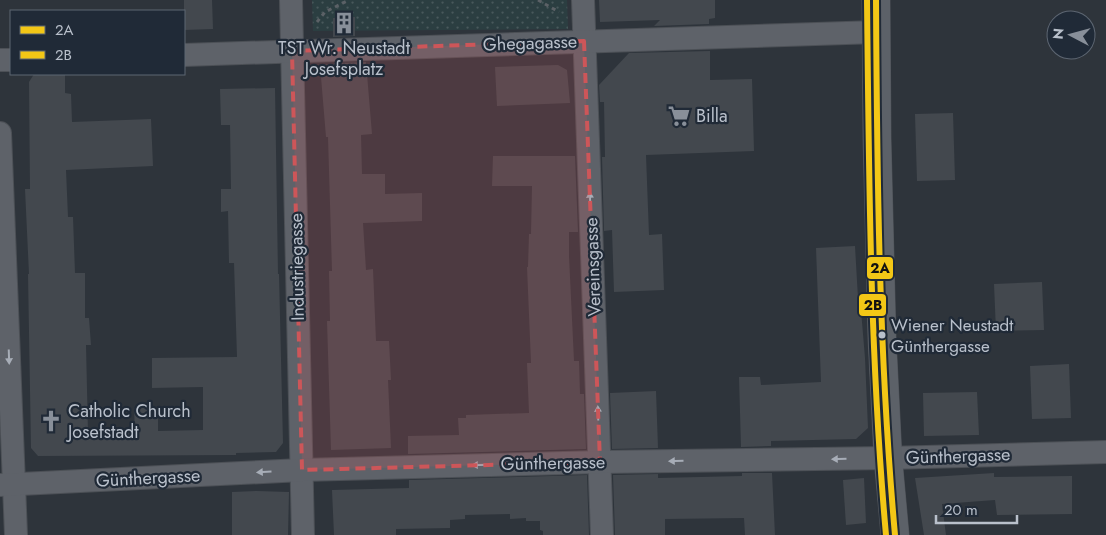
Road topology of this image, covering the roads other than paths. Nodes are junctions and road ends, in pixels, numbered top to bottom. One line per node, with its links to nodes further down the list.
1 (291, 0): 6 (street, Industriegasse)
2 (583, 0): 5 (street, Vereinsgasse)
3 (876, 0): 4 (main road)
4 (876, 32): 5 (street, Ghegagasse); 10 (main road)
5 (584, 42): 6 (street, Ghegagasse); 11 (street, Vereinsgasse, one-way to 5)
6 (292, 52): 7 (street, Ghegagasse); 12 (street, Industriegasse)
7 (185, 55)
8 (0, 133): 13 (street, one-way to 13)
9 (1106, 452): 10 (street, Günthergasse)
10 (888, 458): 11 (street, Günthergasse, one-way to 11); 17 (main road)
11 (600, 462): 12 (street, Günthergasse, one-way to 12); 16 (street, Vereinsgasse)
12 (302, 470): 13 (street, Günthergasse, one-way to 13); 15 (street, Industriegasse)
13 (7, 485): 14 (street)
14 (16, 535)
15 (303, 535)
16 (602, 535)
17 (895, 535)

